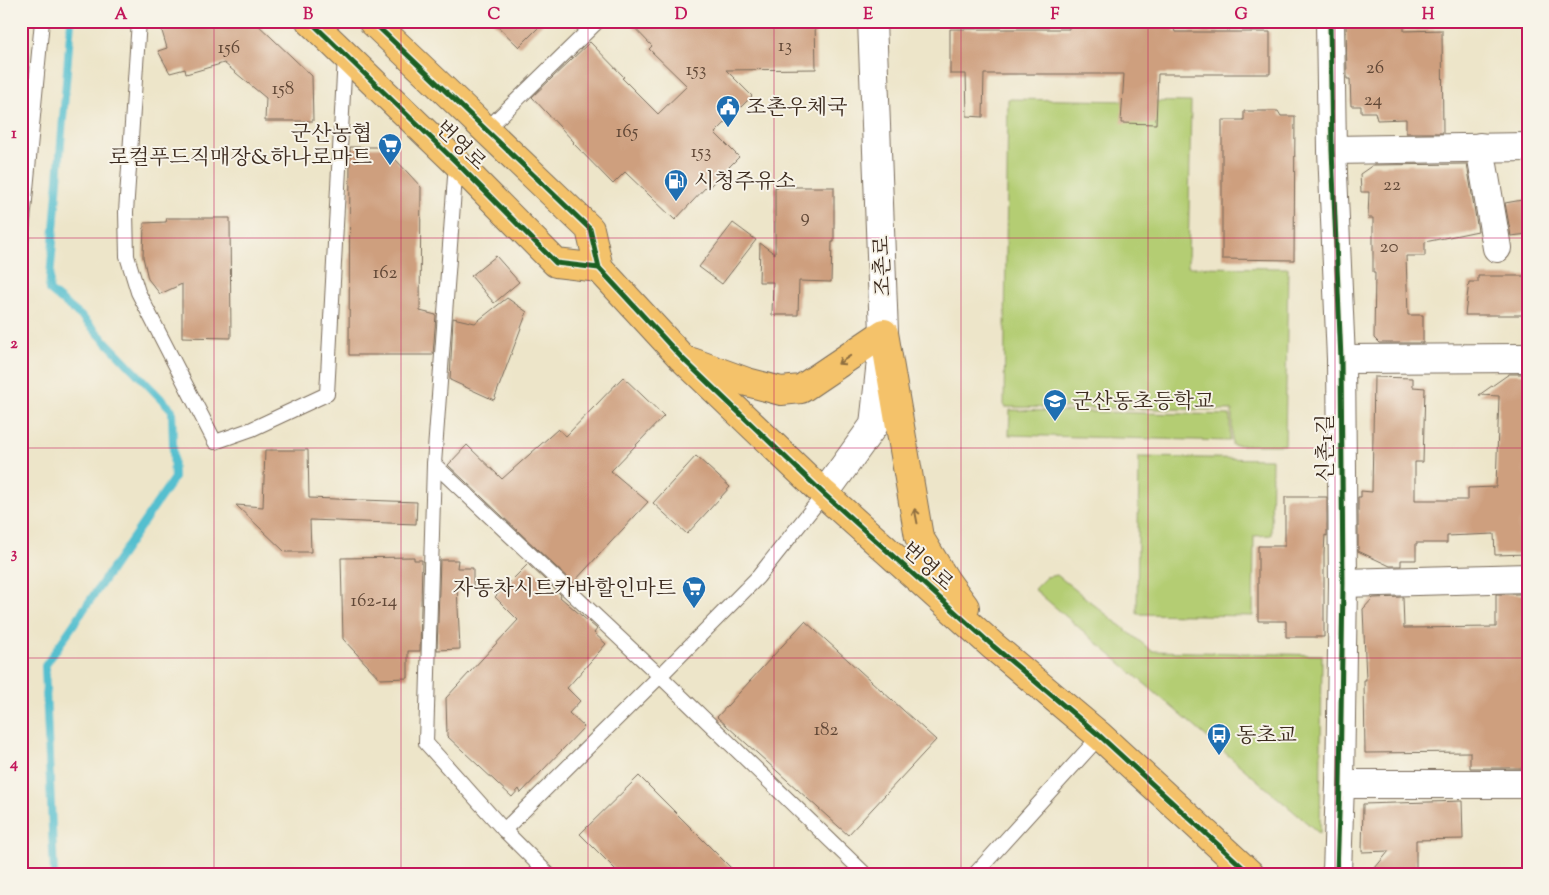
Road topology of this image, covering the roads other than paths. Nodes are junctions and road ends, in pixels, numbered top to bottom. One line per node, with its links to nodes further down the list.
1 (42, 21): 14 (lane)
2 (139, 21): 8 (lane)
3 (310, 21): 8 (main road, 번영로)
4 (372, 21): 9 (main road, 번영로)
5 (598, 21): 9 (lane)
6 (872, 21): 17 (street, 조촌로)
7 (1330, 21): 12 (street, 신촌1길)
8 (345, 56): 13 (main road, 번영로)
9 (487, 129): 16 (main road, 번영로)
10 (1480, 147): 11 (street); 12 (street); 15 (street)
11 (1528, 147)
12 (1332, 150): 20 (street, 신촌1길)
13 (456, 162): 16 (main road, 번영로); 21 (lane)
14 (22, 241)
15 (1497, 248)
16 (599, 268): 18 (main road, 번영로)
17 (884, 333): 18 (main road, one-way to 18); 22 (street, 조촌로); 25 (main road, one-way to 17)
18 (682, 358): 22 (main road, 번영로)
19 (1528, 358): 20 (street)
20 (1341, 359): 24 (street, 신촌1길)
21 (434, 464): 26 (lane); 30 (lane)
22 (824, 494): 25 (main road, 번영로); 26 (lane)
23 (1528, 578): 24 (street)
24 (1342, 584): 28 (street, 신촌1길)
25 (993, 646): 27 (main road, 번영로)
26 (660, 676): 30 (lane); 32 (lane)
27 (1100, 736): 33 (lane); 34 (main road, 번영로)
28 (1340, 784): 29 (street); 35 (street, 신촌1길)
29 (1528, 784)
30 (504, 830): 31 (lane)
31 (548, 874)
32 (865, 874)
33 (975, 874)
34 (1250, 874)
35 (1335, 874)

